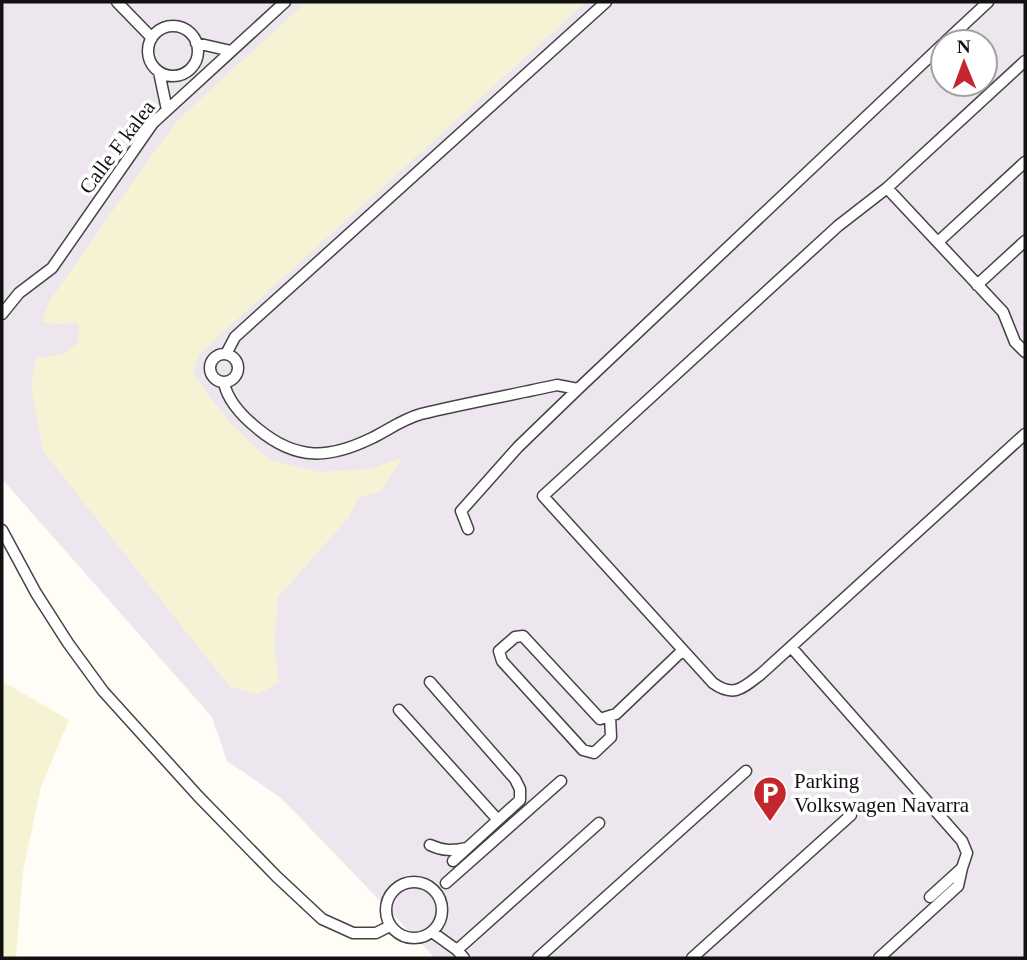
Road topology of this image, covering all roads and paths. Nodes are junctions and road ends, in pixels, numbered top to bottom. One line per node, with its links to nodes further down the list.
1 (117, 2): 6 (street)
2 (285, 2): 8 (street, Calle F kalea)
3 (606, 2): 20 (street)
4 (988, 2): 5 (street)
5 (960, 28)
6 (152, 38): 7 (street); 11 (street)
7 (196, 43): 8 (street); 11 (street)
8 (231, 51): 12 (street, Calle F kalea)
9 (929, 57): 22 (street)
10 (1025, 61): 14 (street)
11 (159, 72): 12 (street)
12 (167, 110): 18 (street, Calle F kalea)
13 (1025, 162): 16 (street)
14 (887, 188): 16 (street); 27 (street)
15 (1025, 241): 17 (street)
16 (938, 242): 17 (street)
17 (977, 285): 19 (street)
18 (2, 314)
19 (1025, 352)
20 (226, 354): 21 (street); 21 (street)
21 (224, 383): 22 (street)
22 (578, 388): 24 (street)
23 (1025, 434): 26 (street)
24 (468, 529)
25 (2, 530): 42 (street)
26 (791, 647): 27 (street); 39 (street)
27 (683, 650): 30 (street)
28 (430, 682): 34 (street)
29 (399, 710): 34 (street)
30 (610, 716): 30 (street)
31 (746, 771): 45 (street)
32 (561, 781): 40 (street)
33 (851, 816): 46 (street)
34 (498, 820): 37 (street)
35 (599, 822): 44 (street)
36 (429, 845): 37 (street)
37 (467, 848): 38 (street)
38 (453, 861)
39 (962, 868): 41 (street); 47 (street)
40 (446, 883)
41 (930, 897)
42 (390, 926): 43 (street); 43 (street)
43 (432, 932): 44 (street)
44 (461, 954)
45 (538, 958)
46 (692, 958)
47 (879, 958)

